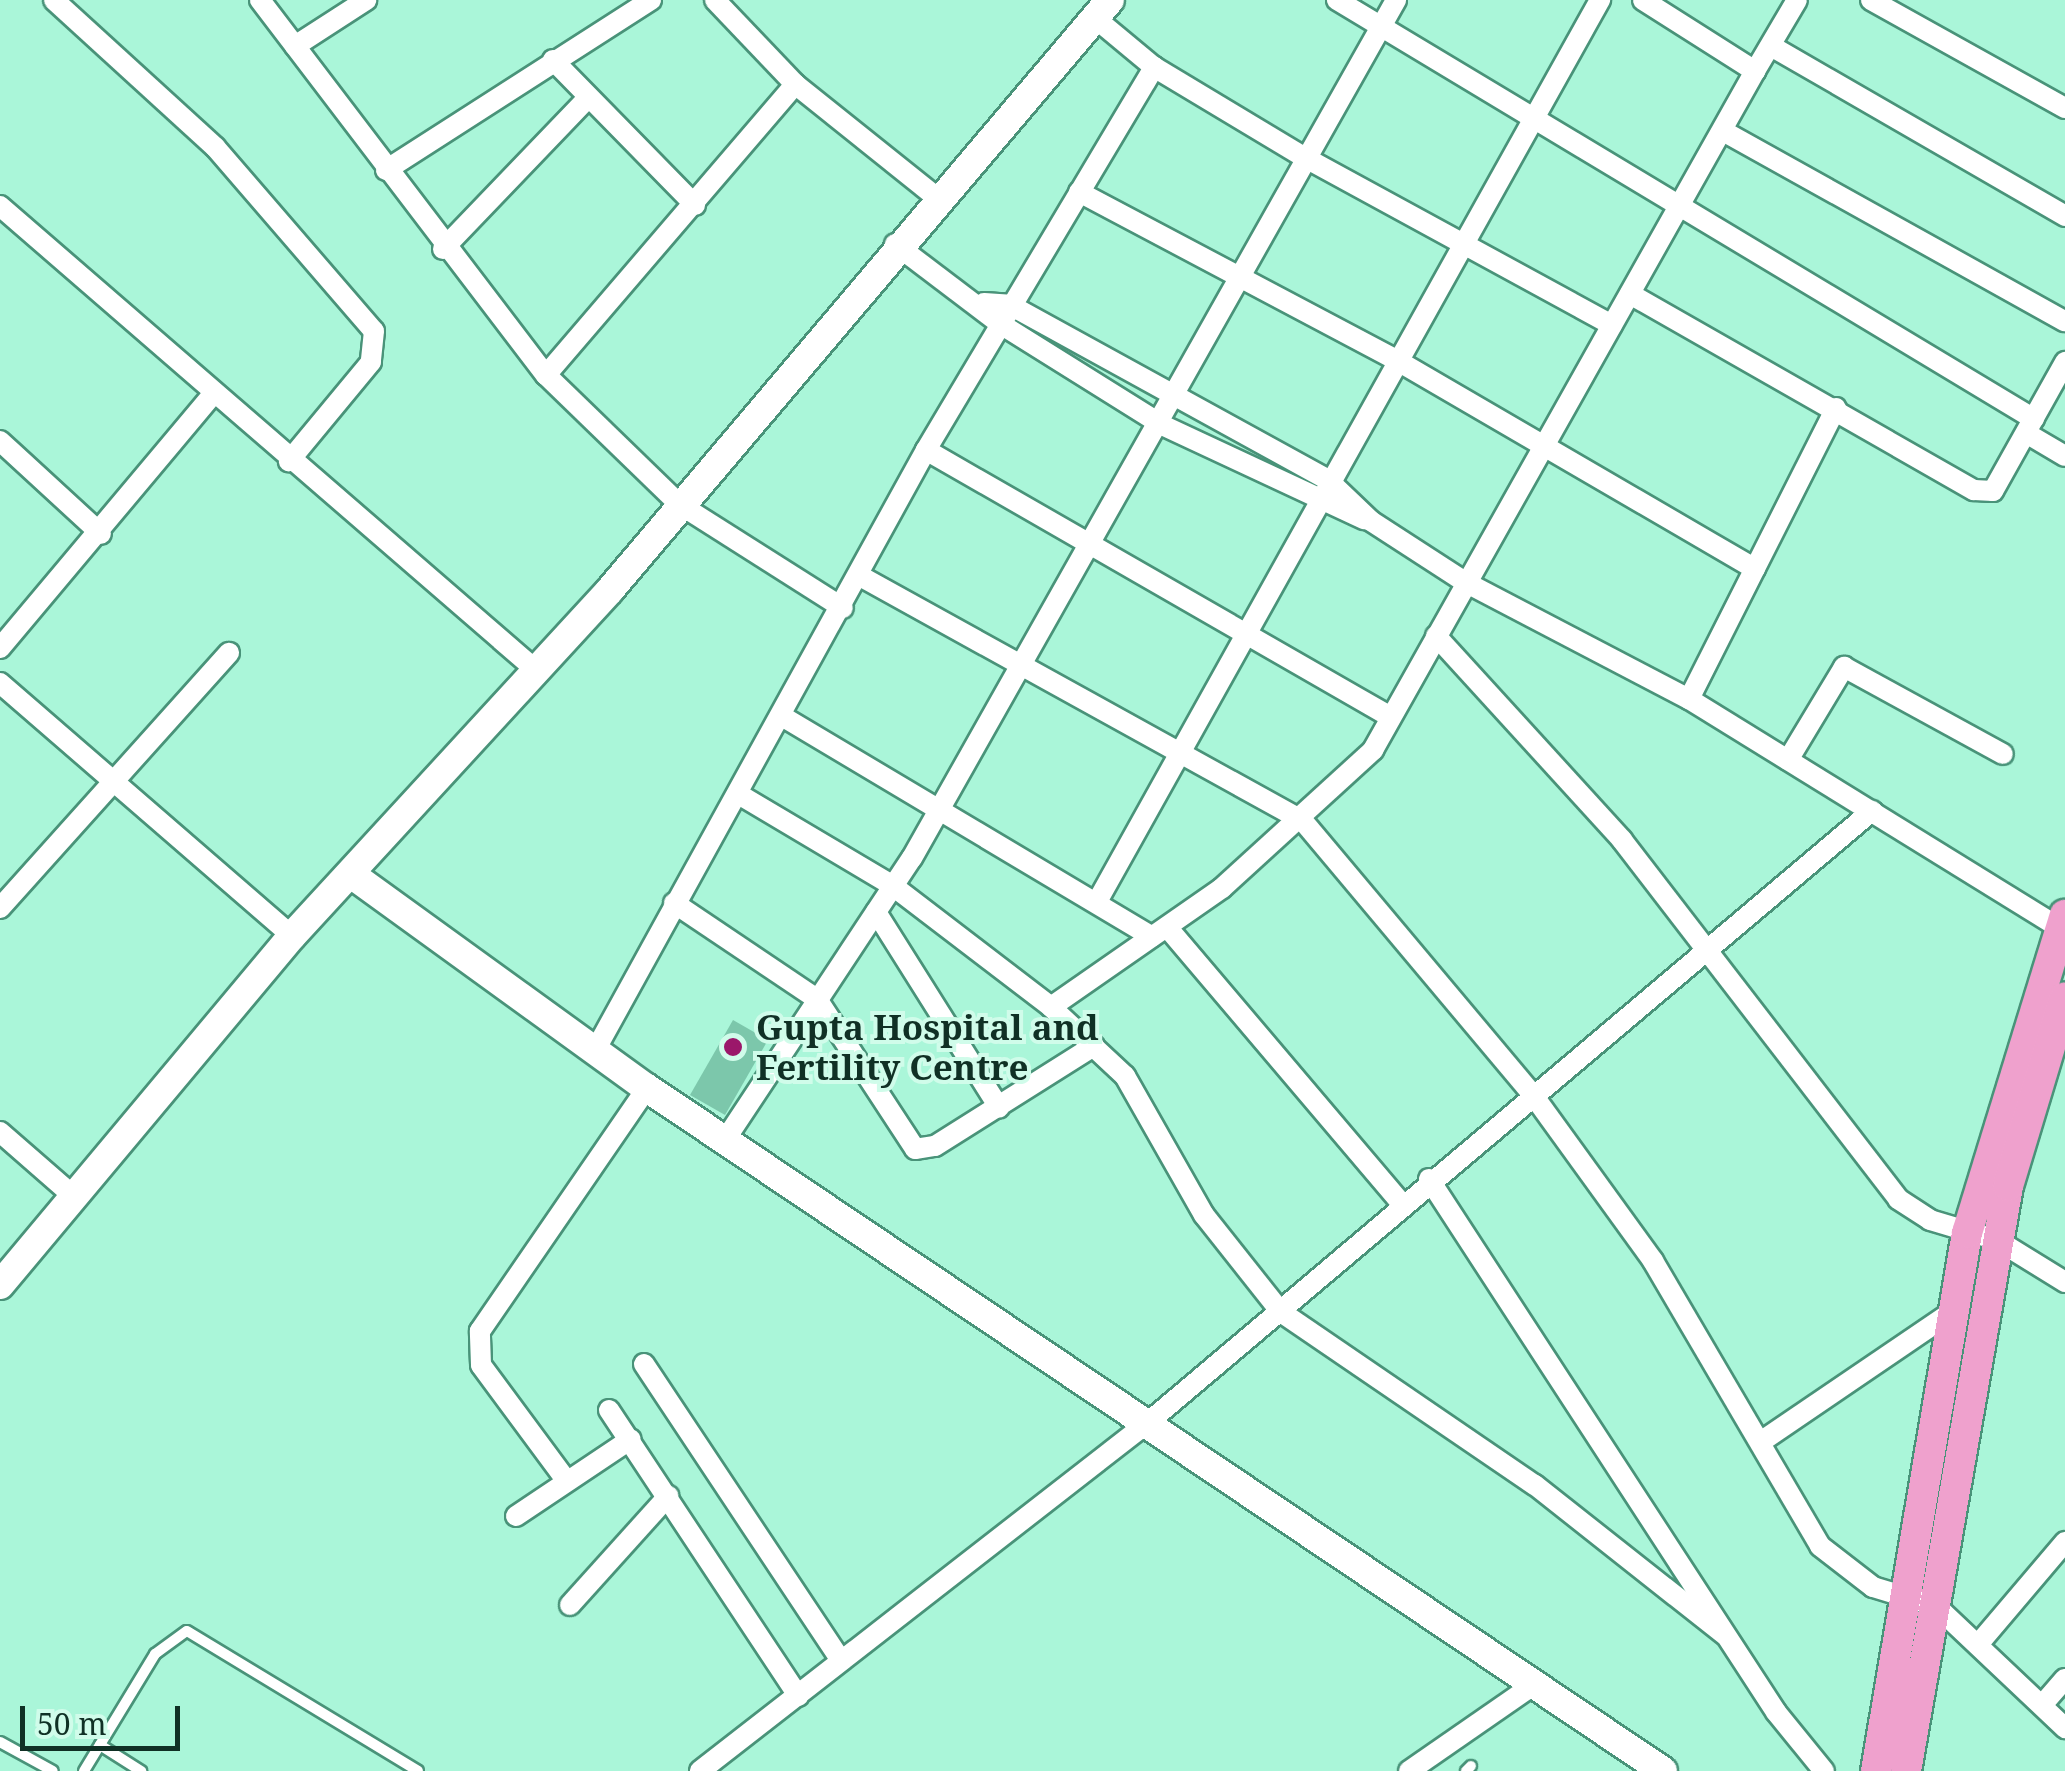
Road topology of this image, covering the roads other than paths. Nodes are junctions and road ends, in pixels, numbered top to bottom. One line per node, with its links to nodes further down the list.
1 (54, 0): 52 (street)
2 (260, 0): 14 (street)
3 (366, 0): 14 (street)
4 (651, 0): 16 (street)
5 (715, 0): 19 (street)
6 (1337, 0): 13 (street)
7 (1396, 0): 13 (street)
8 (1600, 0): 22 (street)
9 (1642, 0): 18 (street)
10 (1796, 0): 15 (street)
11 (1871, 0): 21 (street)
12 (1102, 9): 17 (street); 27 (street)
13 (1380, 26): 22 (street); 24 (street)
14 (295, 46): 25 (street)
15 (1771, 46): 18 (street); 31 (street)
16 (553, 60): 20 (street); 25 (street)
17 (1154, 67): 24 (street); 26 (street)
18 (1755, 71): 23 (street)
19 (795, 84): 27 (street); 29 (street)
20 (587, 99): 29 (street); 34 (street)
21 (2065, 108)
22 (1540, 116): 28 (street); 32 (street)
23 (1723, 131): 28 (street); 38 (street)
24 (1302, 156): 32 (street); 35 (street)
25 (386, 170): 34 (street)
26 (1079, 192): 35 (street); 37 (street)
27 (935, 196): 33 (street)
28 (1682, 203): 36 (street); 47 (street)
29 (695, 205): 42 (street)
30 (0, 206): 43 (street)
31 (2065, 216)
32 (1468, 242): 39 (street); 40 (street)
33 (895, 244): 37 (street); 55 (street)
34 (444, 249): 42 (street)
35 (1238, 280): 40 (street); 44 (street)
36 (1630, 294): 39 (street); 45 (street)
37 (1004, 314): 44 (street); 46 (street); 50 (street)
38 (2065, 321)
39 (1612, 325): 49 (street)
40 (1398, 361): 49 (street); 53 (street)
41 (2065, 362): 47 (street)
42 (546, 374): 55 (street)
43 (213, 394): 52 (street); 57 (street)
44 (1178, 394): 46 (street); 53 (street)
45 (1836, 408): 47 (street); 59 (street)
46 (1162, 425): 54 (street); 58 (street)
47 (2030, 426): 51 (street)
48 (0, 441): 57 (street)
49 (1541, 449): 59 (street); 61 (street)
50 (926, 450): 58 (street); 60 (street)
51 (2065, 456)
52 (289, 461): 68 (street)
53 (1328, 480): 54 (street); 56 (street)
54 (1312, 502): 56 (street); 63 (street)
55 (680, 504): 62 (street); 68 (street)
56 (1371, 521): 61 (street)
57 (101, 534): 65 (street)
58 (1088, 540): 63 (street); 67 (street)
59 (1754, 569): 70 (street)
60 (860, 576): 62 (street); 67 (street)
61 (1465, 582): 64 (street); 70 (street)
62 (843, 608): 72 (street)
63 (1244, 629): 71 (street); 73 (street)
64 (1436, 636): 71 (street); 90 (street)
65 (0, 648)
66 (229, 653): 76 (street)
67 (1015, 667): 73 (street); 78 (street)
68 (538, 672): 81 (street)
69 (0, 683): 76 (street)
70 (1688, 700): 75 (street)
71 (1389, 716): 80 (street)
72 (784, 718): 77 (street); 78 (street)
73 (1173, 752): 80 (street); 83 (street)
74 (2003, 754): 75 (street)
75 (1788, 760): 79 (street)
76 (112, 783): 85 (street); 89 (street)
77 (740, 795): 82 (street); 84 (street)
78 (938, 809): 82 (street); 83 (street)
79 (1872, 811): 87 (street); 90 (street)
80 (1302, 821): 88 (street); 97 (street)
81 (355, 877): 89 (street); 95 (street)
82 (893, 886): 86 (street); 93 (street)
83 (1098, 900): 88 (street)
84 (674, 903): 92 (street); 95 (street)
85 (0, 908)
86 (876, 912): 92 (street); 98 (street)
87 (2063, 925): 104 (main road)
88 (1159, 932): 93 (street); 103 (street)
89 (292, 936): 102 (street)
90 (1702, 951): 97 (street); 104 (street)
91 (2065, 997): 105 (main road)
92 (818, 999): 98 (street); 100 (street)
93 (1051, 1007): 94 (street)
94 (1094, 1046): 98 (street); 110 (street)
95 (597, 1047): 96 (street)
96 (647, 1088): 100 (street); 116 (street)
97 (1533, 1095): 101 (street); 115 (street)
98 (999, 1107)
99 (0, 1132): 102 (street)
100 (725, 1140): 113 (street)
101 (1429, 1179): 103 (street); 123 (street)
102 (70, 1193): 107 (street)
103 (1401, 1203): 110 (street)
104 (1967, 1233): 105 (street); 109 (main road)
105 (1998, 1240): 106 (street); 108 (main road)
106 (2063, 1276)
107 (0, 1286)
108 (1990, 1287): 109 (street); 122 (main road)
109 (1957, 1308): 115 (street); 120 (main road)
110 (1281, 1312): 113 (street); 123 (street)
111 (644, 1364): 125 (street)
112 (609, 1410): 114 (street)
113 (1151, 1420): 125 (street); 127 (street)
114 (631, 1439): 116 (street); 117 (street)
115 (1762, 1441): 120 (street)
116 (566, 1480): 118 (street)
117 (668, 1496): 121 (street); 128 (street)
118 (516, 1516)
119 (2065, 1542): 124 (street)
120 (1904, 1595): 122 (street); 141 (main road)
121 (570, 1605)
122 (1936, 1606): 124 (street); 142 (main road)
123 (1725, 1635): 140 (street)
124 (1981, 1641): 129 (street)
125 (842, 1662): 128 (street)
126 (2065, 1679): 129 (street)
127 (1529, 1688): 138 (street); 139 (street)
128 (798, 1696): 137 (street)
129 (2043, 1704): 130 (street)
130 (2065, 1728)
131 (0, 1742): 133 (lane)
132 (100, 1744): 134 (lane); 135 (lane); 136 (lane)
133 (54, 1771)
134 (84, 1771)
135 (141, 1771)
136 (418, 1771)
137 (700, 1771)
138 (1409, 1771)
139 (1663, 1771)
140 (1824, 1771)
141 (1876, 1771)
142 (1906, 1771)

